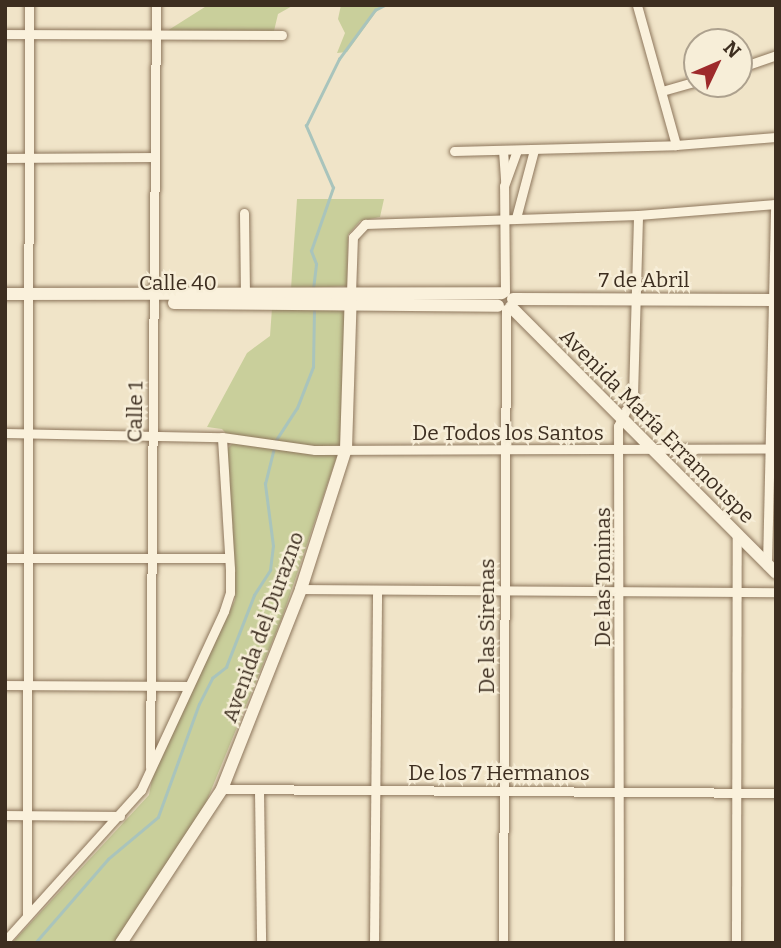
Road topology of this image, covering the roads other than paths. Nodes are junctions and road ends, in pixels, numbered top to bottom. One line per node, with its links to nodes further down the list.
1 (29, 5): 5 (street)
2 (156, 5): 6 (street, Calle 1)
3 (637, 5): 11 (street)
4 (5, 34): 5 (street)
5 (29, 34): 6 (street); 20 (street)
6 (155, 34): 7 (street); 18 (street, Calle 1)
7 (282, 35)
8 (776, 55): 9 (street)
9 (753, 63)
10 (683, 85): 11 (street)
11 (662, 91): 13 (street)
12 (776, 137): 13 (street)
13 (676, 145): 16 (street)
14 (503, 150): 15 (street); 17 (street); 21 (street)
15 (517, 150): 16 (street); 21 (street, De las Sirenas)
16 (534, 150): 25 (street)
17 (454, 151)
18 (155, 157): 20 (street); 29 (street, Calle 1)
19 (5, 158): 20 (street)
20 (29, 158): 28 (street)
21 (505, 181): 26 (street, De las Sirenas)
22 (775, 204): 24 (street); 34 (street)
23 (244, 213): 32 (street)
24 (638, 215): 25 (street); 33 (street, De las Toninas)
25 (516, 218): 26 (street)
26 (504, 219): 31 (street); 35 (street, De las Sirenas)
27 (5, 295): 28 (main road, Calle 40)
28 (28, 298): 29 (main road, Calle 40); 36 (main road, Calle 40); 39 (street)
29 (154, 298): 32 (main road, Calle 40); 40 (street, Calle 1)
30 (323, 298): 31 (main road, 7 de Abril); 32 (main road, Calle 40)
31 (351, 298): 35 (main road, 7 de Abril); 43 (main road, Avenida del Durazno)
32 (245, 299)
33 (635, 300): 34 (main road, 7 de Abril); 35 (main road, 7 de Abril); 37 (street, De las Toninas)
34 (776, 300): 42 (street)
35 (506, 301): 37 (main road, Avenida María Erramouspe); 45 (street, De las Sirenas)
36 (5, 302)
37 (621, 417): 44 (main road, Avenida María Erramouspe); 46 (street, De las Toninas)
38 (5, 433): 39 (street, De Todos los Santos)
39 (28, 433): 40 (street, De Todos los Santos); 49 (street)
40 (152, 435): 41 (street, De Todos los Santos); 50 (street, Calle 1)
41 (222, 437): 43 (street, De Todos los Santos); 51 (street)
42 (774, 448): 44 (street, De Todos los Santos); 52 (street)
43 (346, 449): 45 (street, De Todos los Santos); 53 (main road, Avenida del Durazno)
44 (656, 451): 46 (street, De Todos los Santos); 47 (main road, Avenida María Erramouspe)
45 (505, 452): 46 (street, De Todos los Santos); 58 (street, De las Sirenas)
46 (620, 452): 55 (street, De las Toninas)
47 (737, 534): 52 (main road, Avenida María Erramouspe); 56 (street)
48 (5, 558): 49 (street)
49 (28, 558): 50 (street); 60 (street)
50 (152, 558): 51 (street); 61 (street, Calle 1)
51 (228, 558): 62 (street)
52 (771, 569)
53 (301, 589): 54 (street); 64 (main road, Avenida del Durazno)
54 (377, 591): 58 (street); 65 (street)
55 (621, 591): 56 (street); 58 (street); 66 (street, De las Toninas)
56 (739, 591): 57 (street); 69 (street)
57 (776, 592)
58 (505, 593): 68 (street, De las Sirenas)
59 (5, 685): 60 (street)
60 (27, 685): 61 (street); 73 (street)
61 (151, 686): 62 (street); 63 (street, Calle 1)
62 (186, 687): 63 (street)
63 (150, 767): 71 (street, Calle 1)
64 (222, 789): 67 (street, De los 7 Hermanos); 76 (main road, Avenida del Durazno)
65 (373, 789): 67 (street, De los 7 Hermanos); 68 (street, De los 7 Hermanos); 78 (street)
66 (620, 790): 68 (street, De los 7 Hermanos); 69 (street, De los 7 Hermanos); 80 (street, De las Toninas)
67 (259, 791): 77 (street)
68 (504, 792): 79 (street, De las Sirenas)
69 (735, 793): 70 (street, De los 7 Hermanos); 81 (street)
70 (776, 793)
71 (122, 814): 73 (street); 74 (street, Calle 1)
72 (5, 815): 73 (street)
73 (27, 815): 74 (street)
74 (27, 915): 75 (street, Calle 1)
75 (6, 939)
76 (121, 943)
77 (261, 943)
78 (374, 943)
79 (503, 943)
80 (619, 943)
81 (736, 943)

